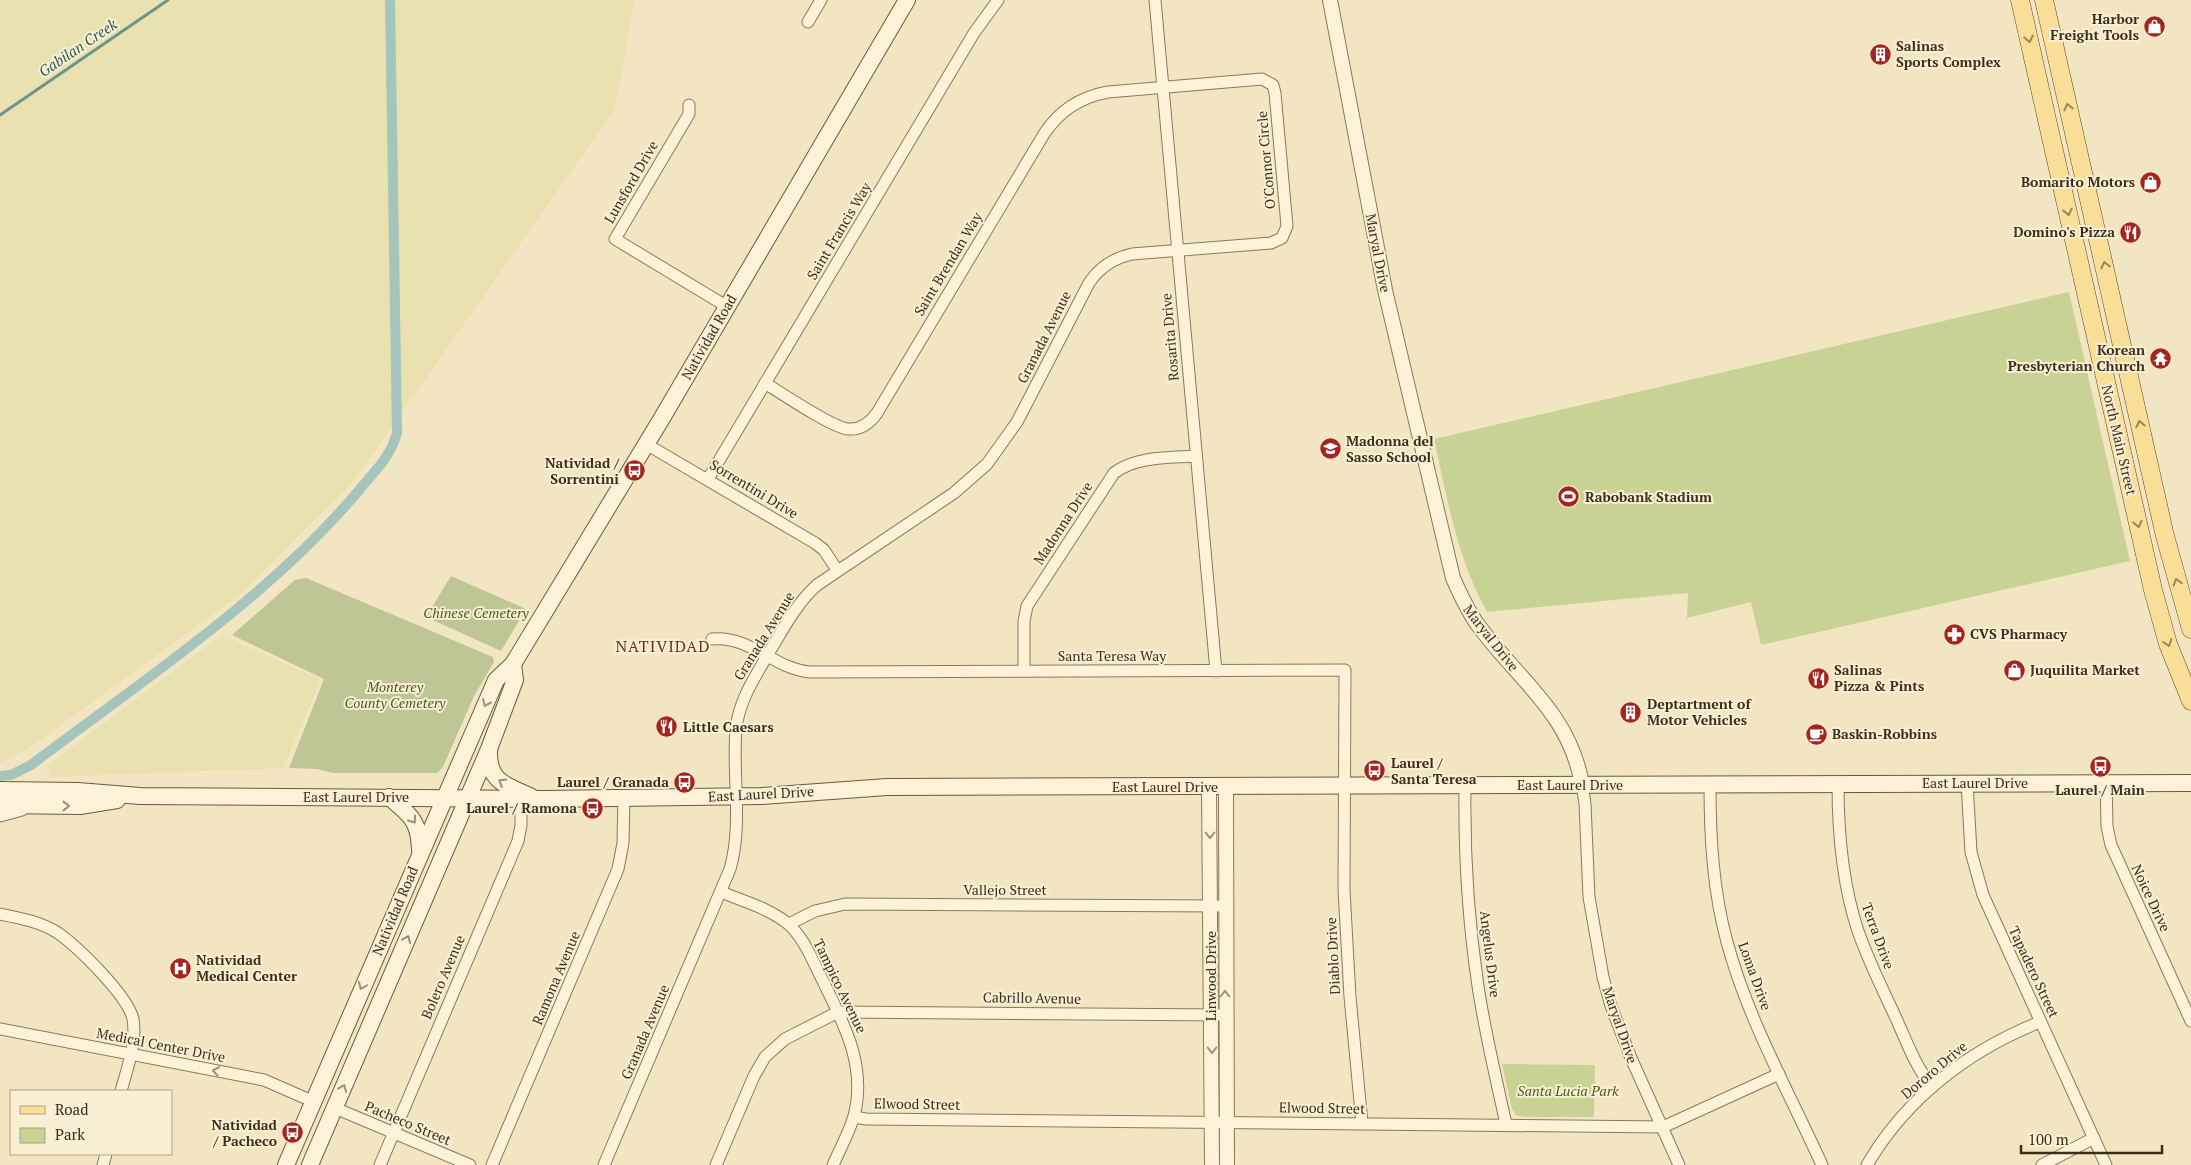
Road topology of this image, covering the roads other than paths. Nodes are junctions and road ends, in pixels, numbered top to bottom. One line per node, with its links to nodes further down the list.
1 (821, 0): 8 (street)
2 (998, 0): 13 (street, Saint Francis Way)
3 (1154, 0): 9 (street, Rosarita Drive)
4 (1330, 0): 29 (street, Maryal Drive)
5 (2020, 0): 24 (main road, North Main Street, one-way to 24)
6 (2044, 0): 18 (main road, North Main Street, one-way to 6)
7 (906, 3): 12 (main road, Natividad Road)
8 (808, 22)
9 (1163, 88): 11 (street, Rosarita Drive); 11 (street, O'Connor Circle); 13 (street, Saint Brendan Way)
10 (689, 105): 12 (street, Lunsford Drive)
11 (1177, 251): 15 (street, Rosarita Drive); 17 (street, Granada Avenue)
12 (726, 306): 14 (main road, Natividad Road)
13 (765, 383): 16 (street, Saint Francis Way)
14 (646, 444): 16 (street, Sorrentini Drive); 21 (main road, Natividad Road)
15 (1196, 456): 22 (street, Rosarita Drive); 23 (street, Madonna Drive)
16 (708, 478): 17 (street, Sorrentini Drive)
17 (837, 570): 20 (street, Granada Avenue)
18 (2191, 629)
19 (712, 639): 20 (street, Santa Teresa Way)
20 (768, 655): 23 (street, Santa Teresa Way); 38 (street, Granada Avenue)
21 (513, 664): 25 (main road, Natividad Road); 41 (main road, Natividad Road, one-way to 41)
22 (1216, 671): 23 (street, Santa Teresa Way); 33 (street, Santa Teresa Way)
23 (1024, 672)
24 (2191, 701)
25 (489, 749): 42 (main road, Natividad Road); 43 (main road, one-way to 25)
26 (2106, 782): 27 (main road, East Laurel Drive); 28 (main road, East Laurel Drive); 55 (street, Noice Drive)
27 (1966, 783): 31 (main road, East Laurel Drive); 56 (street, Tapadero Street)
28 (2191, 783)
29 (1582, 784): 30 (main road, East Laurel Drive); 32 (main road, East Laurel Drive); 70 (street, Maryal Drive)
30 (1710, 784): 31 (main road, East Laurel Drive); 60 (street, Loma Drive)
31 (1838, 784): 61 (street, Terra Drive)
32 (1465, 785): 33 (main road, East Laurel Drive); 69 (street, Angelus Drive)
33 (1344, 786): 35 (main road, East Laurel Drive); 68 (street, Diablo Drive)
34 (1209, 787): 35 (main road, East Laurel Drive); 38 (main road, East Laurel Drive); 49 (street, Linwood Drive, one-way to 49)
35 (1226, 787): 50 (street, Linwood Drive)
36 (0, 790): 37 (main road, East Laurel Drive)
37 (140, 796): 39 (main road, East Laurel Drive); 45 (main road, East Laurel Drive, one-way to 37)
38 (736, 796): 40 (main road, East Laurel Drive); 48 (street, Granada Avenue)
39 (389, 797): 41 (main road, East Laurel Drive); 47 (main road, one-way to 47)
40 (624, 797): 43 (main road, East Laurel Drive); 77 (street, Ramona Avenue)
41 (445, 798): 42 (main road, East Laurel Drive); 47 (main road, Natividad Road)
42 (467, 799): 43 (main road, East Laurel Drive); 64 (main road, Natividad Road, one-way to 42)
43 (528, 799): 71 (street, Bolero Avenue)
44 (0, 805): 45 (main road, East Laurel Drive)
45 (45, 806): 46 (street)
46 (0, 816)
47 (420, 852): 58 (main road, Natividad Road, one-way to 58)
48 (721, 892): 52 (street, Tampico Avenue); 78 (street, Granada Avenue)
49 (1211, 906): 50 (street, Vallejo Street); 52 (street, Vallejo Street); 54 (street, Linwood Drive)
50 (1225, 906): 54 (street, Linwood Drive, one-way to 50)
51 (0, 914): 59 (street)
52 (788, 924): 53 (street, Tampico Avenue)
53 (838, 1012): 54 (street, Cabrillo Avenue); 65 (street, Tampico Avenue); 79 (street)
54 (1219, 1015): 66 (street, Linwood Drive, one-way to 66); 67 (street, Linwood Drive)
55 (2191, 1021)
56 (2040, 1022): 61 (street, Dororo Drive); 72 (street, Tapadero Street)
57 (0, 1030): 59 (street, Medical Center Drive)
58 (337, 1044): 63 (main road, Natividad Road); 64 (main road)
59 (130, 1054): 62 (street); 63 (street, Medical Center Drive, one-way to 59)
60 (1779, 1074): 70 (street, Elwood Street); 84 (street, Loma Drive)
61 (1932, 1087): 85 (street, Dororo Drive)
62 (121, 1090)
63 (312, 1101): 73 (main road, Natividad Road)
64 (335, 1108): 71 (street, Pacheco Street); 74 (main road, Natividad Road)
65 (854, 1117): 66 (street, Elwood Street); 80 (street, Tampico Avenue)
66 (1211, 1122): 67 (street, Elwood Street); 81 (street, Linwood Drive)
67 (1226, 1122): 68 (street, Elwood Street); 82 (street, Linwood Drive)
68 (1362, 1123): 69 (street, Elwood Street)
69 (1506, 1124): 70 (street, Elwood Street)
70 (1664, 1127): 83 (street, Maryal Drive)
71 (394, 1133): 75 (street, Bolero Avenue); 76 (street, Pacheco Street)
72 (2094, 1138): 86 (street); 87 (street, Tapadero Street)
73 (286, 1165)
74 (310, 1165)
75 (380, 1165)
76 (470, 1165)
77 (492, 1165)
78 (604, 1165)
79 (716, 1165)
80 (833, 1165)
81 (1212, 1165)
82 (1226, 1165)
83 (1679, 1165)
84 (1822, 1165)
85 (1867, 1165)
86 (2042, 1165)
87 (2106, 1165)

